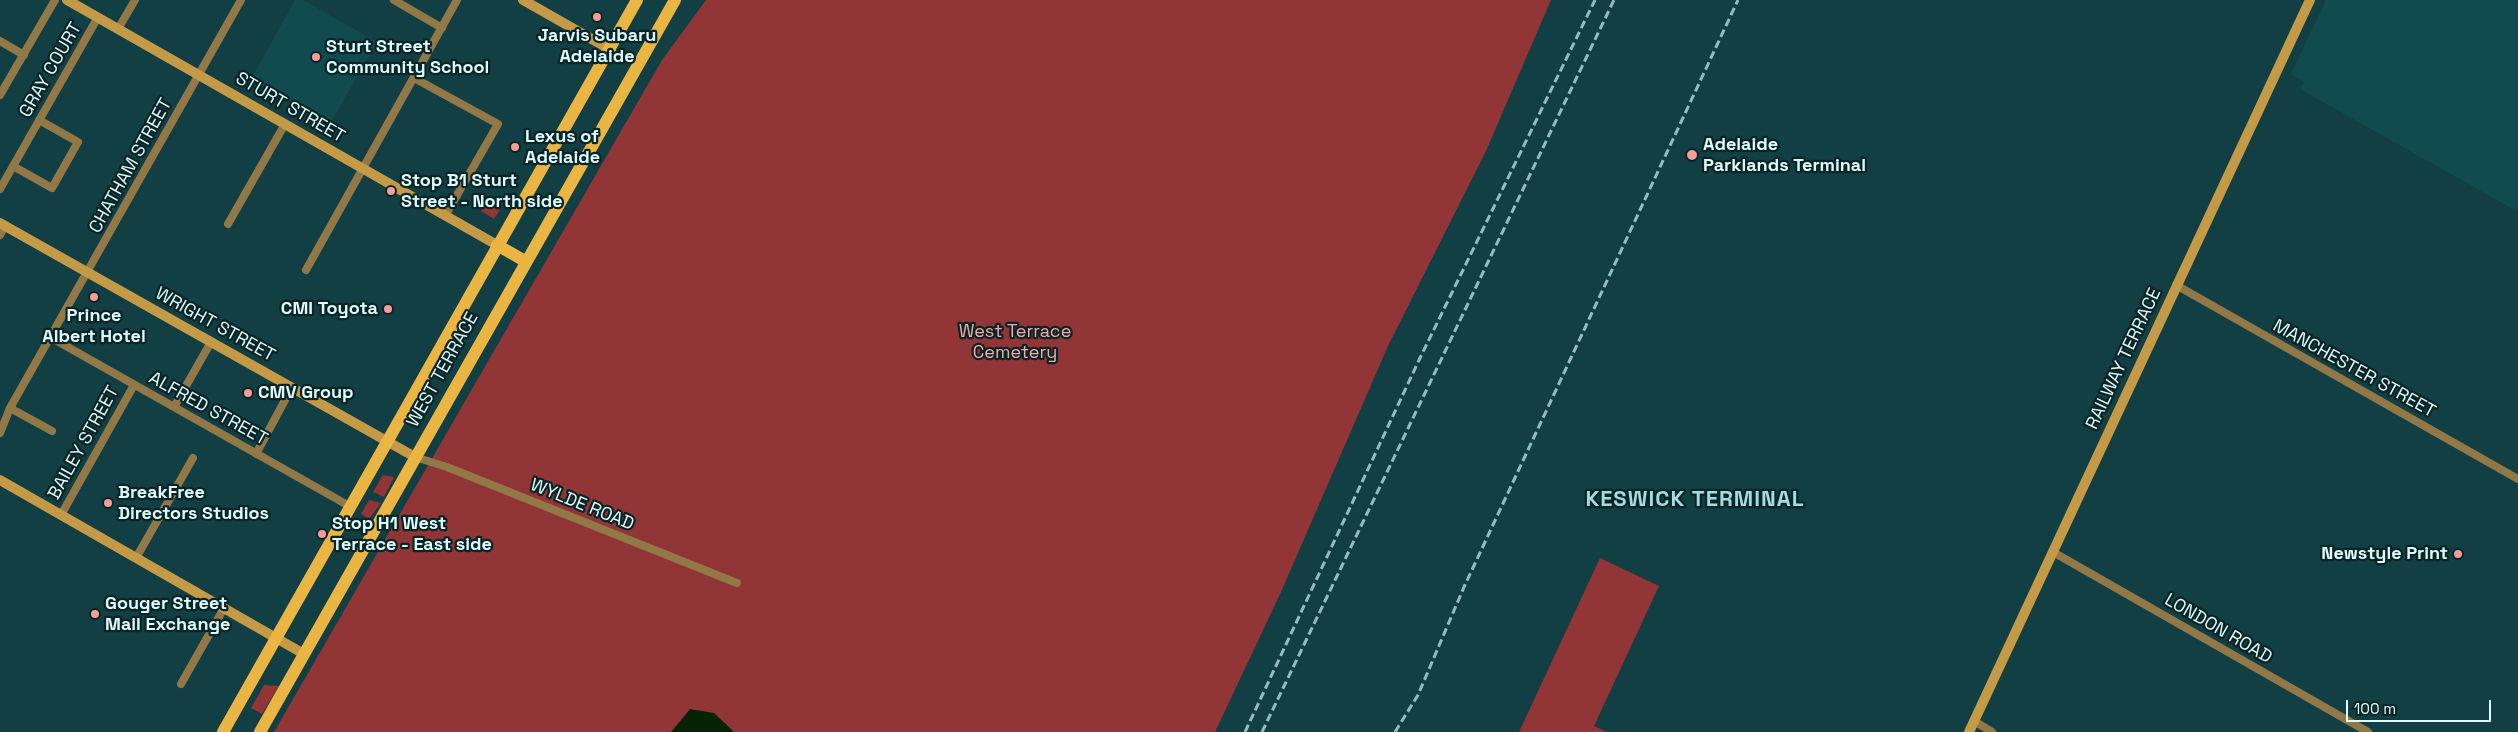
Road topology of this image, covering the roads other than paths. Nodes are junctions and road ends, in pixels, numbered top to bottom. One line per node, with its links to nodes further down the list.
1 (55, 0): 20 (street)
2 (67, 0): 14 (street, STURT STREET)
3 (135, 0): 17 (street)
4 (241, 0): 21 (street, CHATHAM STREET)
5 (394, 0): 16 (street)
6 (457, 0): 16 (street)
7 (523, 0): 13 (street)
8 (637, 0): 19 (main road, WEST TERRACE)
9 (644, 0): 19 (main road, WEST TERRACE)
10 (675, 0): 15 (main road, WEST TERRACE)
11 (684, 0): 15 (main road, WEST TERRACE)
12 (2310, 0): 37 (street, RAILWAY TERRACE)
13 (541, 4): 19 (street)
14 (98, 17): 17 (street, STURT STREET); 24 (street, GRAY COURT)
15 (659, 26): 34 (main road, WEST TERRACE)
16 (442, 28): 22 (street)
17 (118, 29): 21 (street, STURT STREET)
18 (0, 41): 20 (street)
19 (611, 50): 33 (main road, WEST TERRACE)
20 (24, 55): 23 (street)
21 (199, 75): 25 (street, STURT STREET); 36 (street, CHATHAM STREET)
22 (414, 78): 27 (street); 29 (street)
23 (0, 96)
24 (39, 120): 26 (street, GRAY COURT); 26 (street)
25 (285, 124): 27 (street, STURT STREET); 31 (street)
26 (13, 166): 28 (street, GRAY COURT)
27 (363, 169): 29 (street, STURT STREET); 35 (street)
28 (0, 189)
29 (445, 216): 33 (street, STURT STREET)
30 (3, 224): 32 (street); 36 (street, WRIGHT STREET)
31 (228, 224)
32 (0, 235)
33 (497, 245): 34 (main road); 46 (main road, WEST TERRACE)
34 (525, 261): 48 (main road, WEST TERRACE)
35 (306, 270)
36 (88, 272): 38 (street, CHATHAM STREET); 39 (street, WRIGHT STREET)
37 (2176, 285): 50 (street, MANCHESTER STREET); 54 (street, RAILWAY TERRACE)
38 (50, 337): 40 (street, ALFRED STREET); 43 (street, CHATHAM STREET)
39 (212, 342): 41 (street, WRIGHT STREET); 42 (street)
40 (134, 385): 42 (street, ALFRED STREET); 53 (street, BAILEY STREET)
41 (292, 388): 46 (street, WRIGHT STREET); 47 (street)
42 (174, 407): 47 (street, ALFRED STREET)
43 (10, 408): 44 (street); 45 (street, CHATHAM STREET)
44 (52, 431)
45 (0, 433)
46 (386, 441): 48 (street, WRIGHT STREET); 52 (main road, WEST TERRACE)
47 (256, 454): 52 (street, ALFRED STREET)
48 (415, 457): 56 (street, WYLDE ROAD); 59 (main road, WEST TERRACE)
49 (193, 458): 55 (street)
50 (2518, 479)
51 (0, 480): 53 (street)
52 (351, 508): 58 (main road, WEST TERRACE)
53 (61, 515): 55 (street)
54 (2053, 552): 61 (street, RAILWAY TERRACE); 66 (street, LONDON ROAD)
55 (136, 558): 57 (street)
56 (737, 583)
57 (224, 608): 58 (street); 60 (street)
58 (277, 638): 59 (street); 62 (main road, WEST TERRACE)
59 (304, 654): 63 (main road, WEST TERRACE)
60 (181, 684)
61 (1974, 721): 64 (street, RAILWAY TERRACE); 65 (street)
62 (223, 732)
63 (260, 732)
64 (1969, 732)
65 (1992, 732)
66 (2368, 732)

